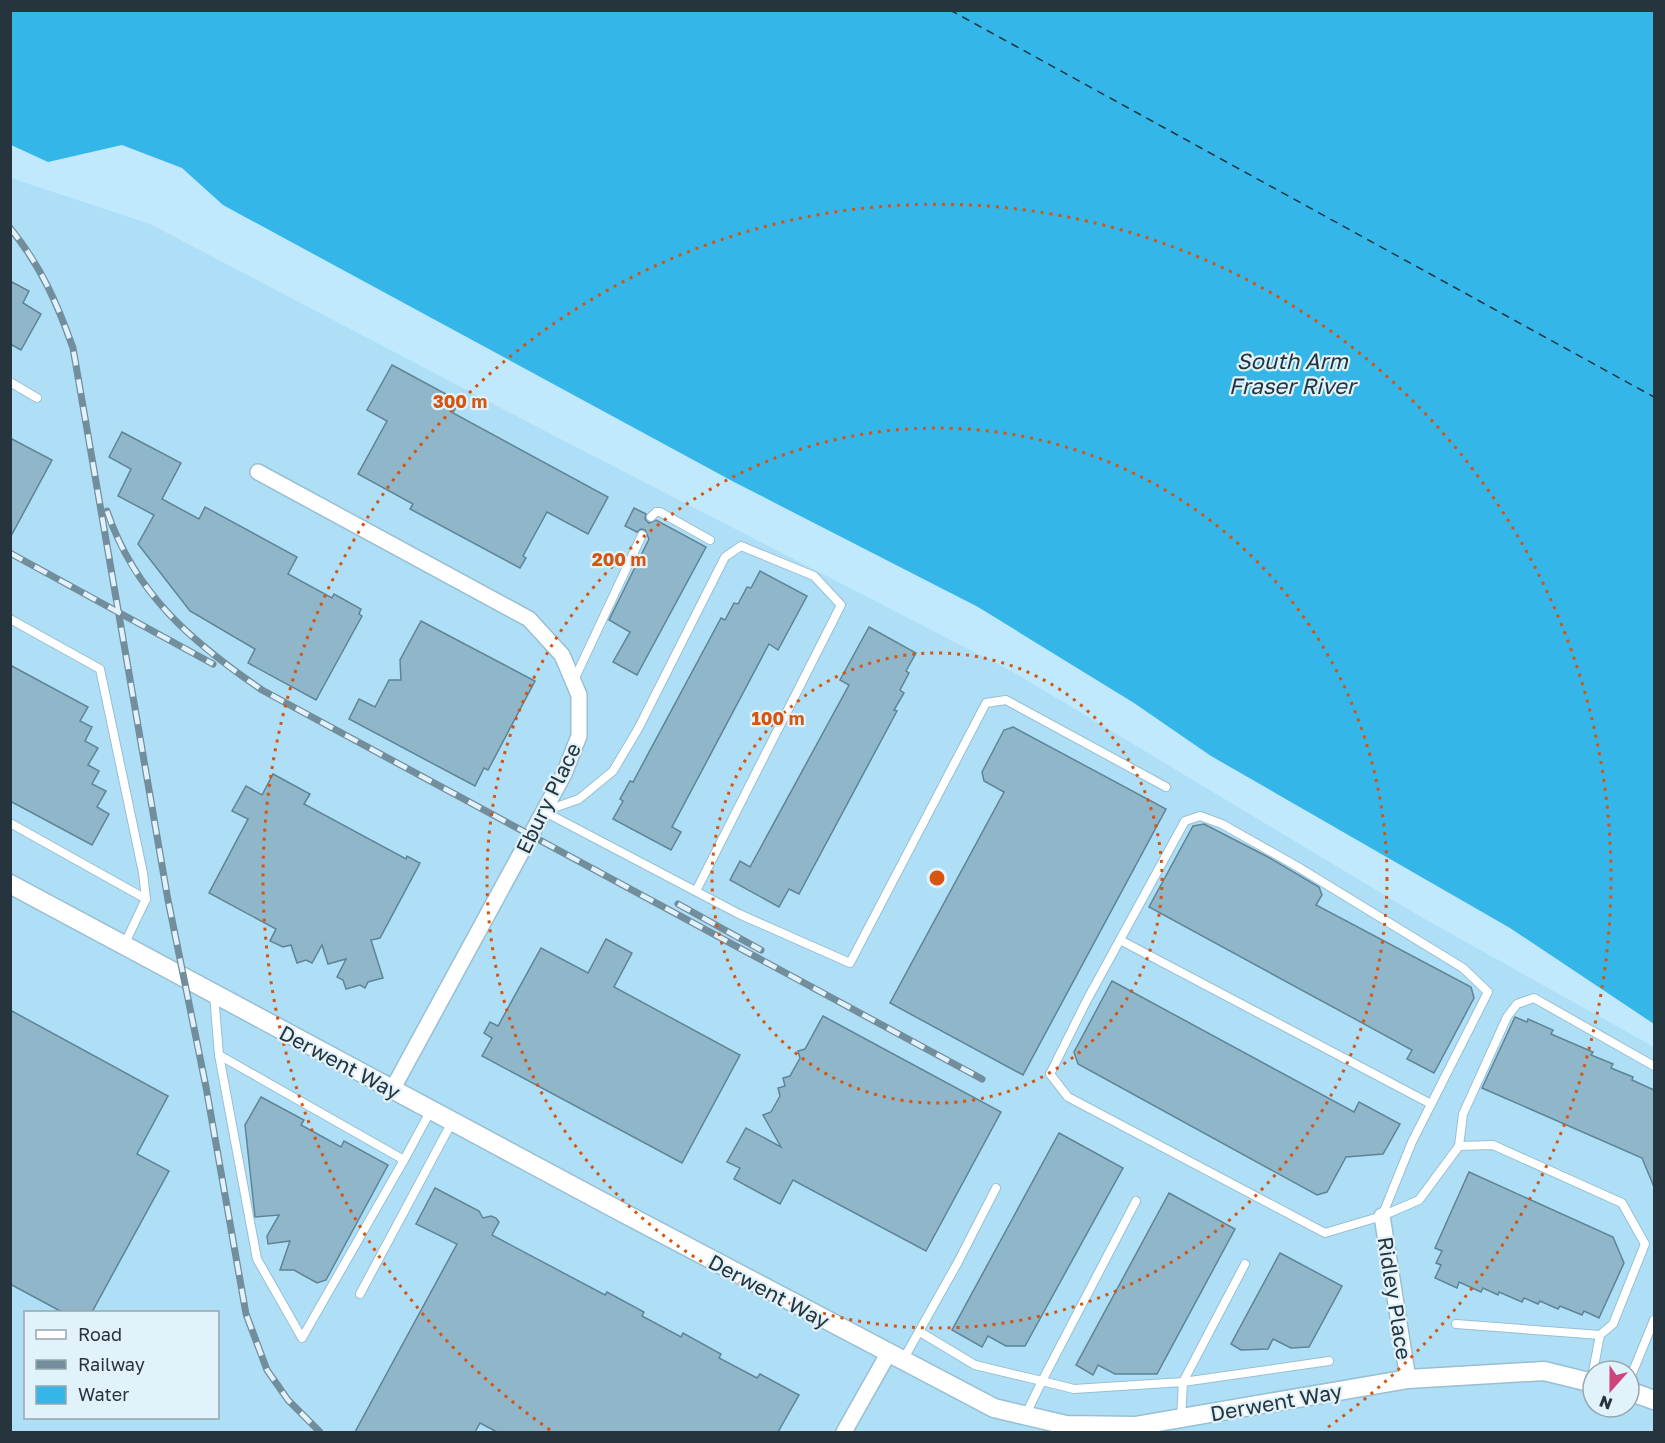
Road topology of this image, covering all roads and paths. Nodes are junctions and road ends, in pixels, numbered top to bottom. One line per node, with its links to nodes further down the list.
1 (10, 382): 2 (lane)
2 (37, 398)
3 (258, 472): 8 (street, Ebury Place)
4 (651, 517): 6 (lane)
5 (642, 535): 8 (lane)
6 (710, 540)
7 (10, 619): 14 (lane)
8 (573, 682): 10 (street, Ebury Place)
9 (1166, 787): 13 (lane)
10 (543, 811): 13 (lane); 13 (lane); 20 (street, Ebury Place)
11 (10, 823): 14 (lane)
12 (10, 884): 16 (street, Derwent Way)
13 (696, 891)
14 (146, 899): 16 (lane)
15 (1120, 940): 21 (lane); 21 (lane); 28 (lane)
16 (124, 945): 17 (street, Derwent Way)
17 (214, 993): 18 (lane); 20 (street, Derwent Way)
18 (219, 1055): 25 (lane); 25 (lane)
19 (1654, 1066): 24 (lane)
20 (392, 1090): 22 (street, Derwent Way)
21 (1431, 1104): 28 (lane)
22 (431, 1110): 23 (street, Derwent Way); 25 (lane)
23 (452, 1122): 30 (lane); 37 (street, Derwent Way)
24 (1459, 1146): 28 (lane); 34 (lane)
25 (404, 1160)
26 (996, 1188): 33 (lane)
27 (1136, 1201): 43 (lane)
28 (1382, 1216): 41 (street, Ridley Place)
29 (1245, 1264): 44 (lane)
30 (360, 1294)
31 (1654, 1320): 35 (lane)
32 (1456, 1324): 34 (lane)
33 (920, 1332): 37 (lane); 43 (lane)
34 (1600, 1335): 38 (lane)
35 (1645, 1344): 36 (lane); 39 (lane)
36 (1654, 1349)
37 (895, 1358): 45 (street, Derwent Way); 47 (street)
38 (1596, 1359)
39 (1639, 1359)
40 (1329, 1361): 44 (lane)
41 (1408, 1379): 42 (street, Derwent Way); 46 (street, Derwent Way)
42 (1581, 1379)
43 (1042, 1381): 44 (lane); 45 (lane)
44 (1183, 1382): 46 (lane)
45 (1026, 1415): 46 (street, Derwent Way)
46 (1181, 1418)
47 (844, 1432)

